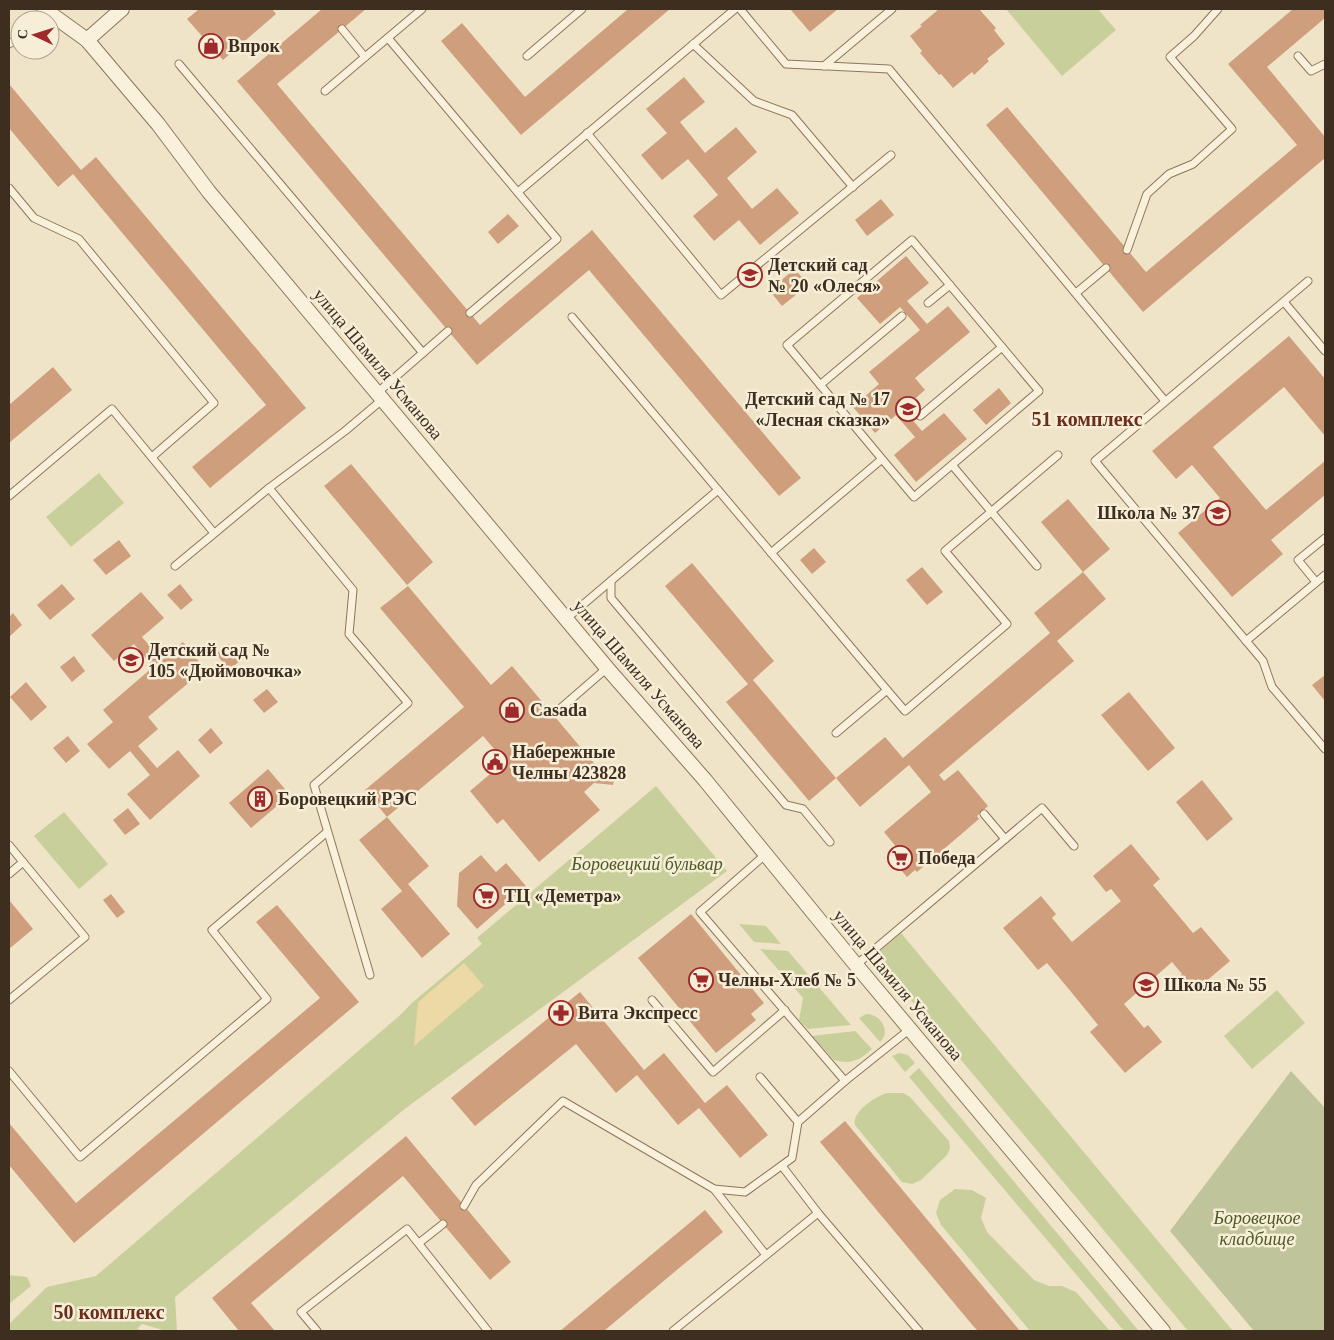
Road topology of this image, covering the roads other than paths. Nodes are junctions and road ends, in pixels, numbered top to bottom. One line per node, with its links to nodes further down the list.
1 (122, 9): 11 (street)
2 (422, 9): 10 (lane)
3 (582, 9): 13 (lane)
4 (735, 9): 12 (lane)
5 (740, 9): 18 (lane)
6 (892, 9): 18 (lane)
7 (1218, 9): 25 (lane)
8 (60, 24): 11 (street, улица Шамиля Усманова)
9 (342, 29): 15 (lane)
10 (388, 38): 15 (lane); 24 (lane)
11 (87, 40): 40 (street, улица Шамиля Усманова)
12 (693, 44): 20 (lane); 22 (lane)
13 (527, 56)
14 (1298, 56): 17 (lane)
15 (365, 57): 19 (lane)
16 (179, 64): 38 (lane)
17 (1325, 64)
18 (824, 66): 29 (lane)
19 (325, 91)
20 (587, 133): 22 (lane); 24 (lane)
21 (891, 155): 22 (lane)
22 (853, 187)
23 (9, 188): 44 (lane)
24 (518, 192): 32 (lane)
25 (1127, 250)
26 (1106, 268): 29 (lane)
27 (1308, 281): 30 (lane)
28 (950, 285): 31 (lane); 36 (lane); 39 (lane)
29 (1076, 293): 41 (lane)
30 (1284, 302): 37 (lane); 41 (lane)
31 (928, 303)
32 (470, 313)
33 (902, 316): 39 (lane)
34 (572, 317): 48 (lane)
35 (448, 331): 38 (lane)
36 (1002, 347): 42 (lane); 46 (lane)
37 (1325, 351)
38 (423, 353): 40 (lane)
39 (820, 385): 45 (lane)
40 (380, 396): 47 (lane); 59 (street, улица Шамиля Усманова)
41 (1165, 401): 60 (lane)
42 (920, 416)
43 (1058, 455): 50 (lane)
44 (152, 457): 49 (lane); 51 (lane)
45 (882, 459): 46 (lane); 53 (lane)
46 (952, 465): 50 (lane)
47 (269, 488): 51 (lane); 67 (lane)
48 (718, 490): 53 (lane); 57 (lane)
49 (9, 496)
50 (991, 512): 55 (lane); 62 (lane)
51 (214, 533): 54 (lane)
52 (1325, 538): 58 (lane)
53 (771, 553): 62 (lane)
54 (175, 566)
55 (1037, 566)
56 (1325, 574): 58 (lane)
57 (611, 581): 59 (lane); 69 (lane)
58 (1316, 582): 60 (lane)
59 (566, 619): 61 (street, улица Шамиля Усманова)
60 (1246, 641): 65 (lane)
61 (607, 668): 63 (lane); 72 (street, улица Шамиля Усманова)
62 (887, 690): 64 (lane)
63 (554, 714)
64 (836, 733)
65 (1325, 747)
66 (984, 814): 68 (lane)
67 (328, 832): 76 (lane); 81 (lane)
68 (1005, 839): 71 (lane); 75 (lane)
69 (830, 842)
70 (9, 845): 73 (lane)
71 (1074, 846)
72 (766, 854): 75 (street, улица Шамиля Усманова); 79 (lane)
73 (23, 862): 74 (lane); 77 (lane)
74 (9, 874)
75 (856, 965): 80 (street, улица Шамиля Усманова)
76 (370, 975)
77 (9, 1000)
78 (652, 1000): 79 (lane)
79 (785, 1010): 83 (lane)
80 (910, 1029): 83 (lane); 96 (street, улица Шамиля Усманова)
81 (9, 1071)
82 (760, 1077): 84 (lane)
83 (846, 1081): 84 (lane)
84 (798, 1122): 85 (lane)
85 (782, 1166): 86 (lane); 88 (lane)
86 (714, 1189): 87 (lane); 91 (lane)
87 (464, 1206)
88 (818, 1213): 91 (lane); 95 (lane)
89 (443, 1224): 90 (lane)
90 (419, 1244): 92 (lane); 93 (lane)
91 (766, 1255): 94 (lane)
92 (316, 1331)
93 (488, 1331)
94 (673, 1331)
95 (919, 1331)
96 (1163, 1331)

